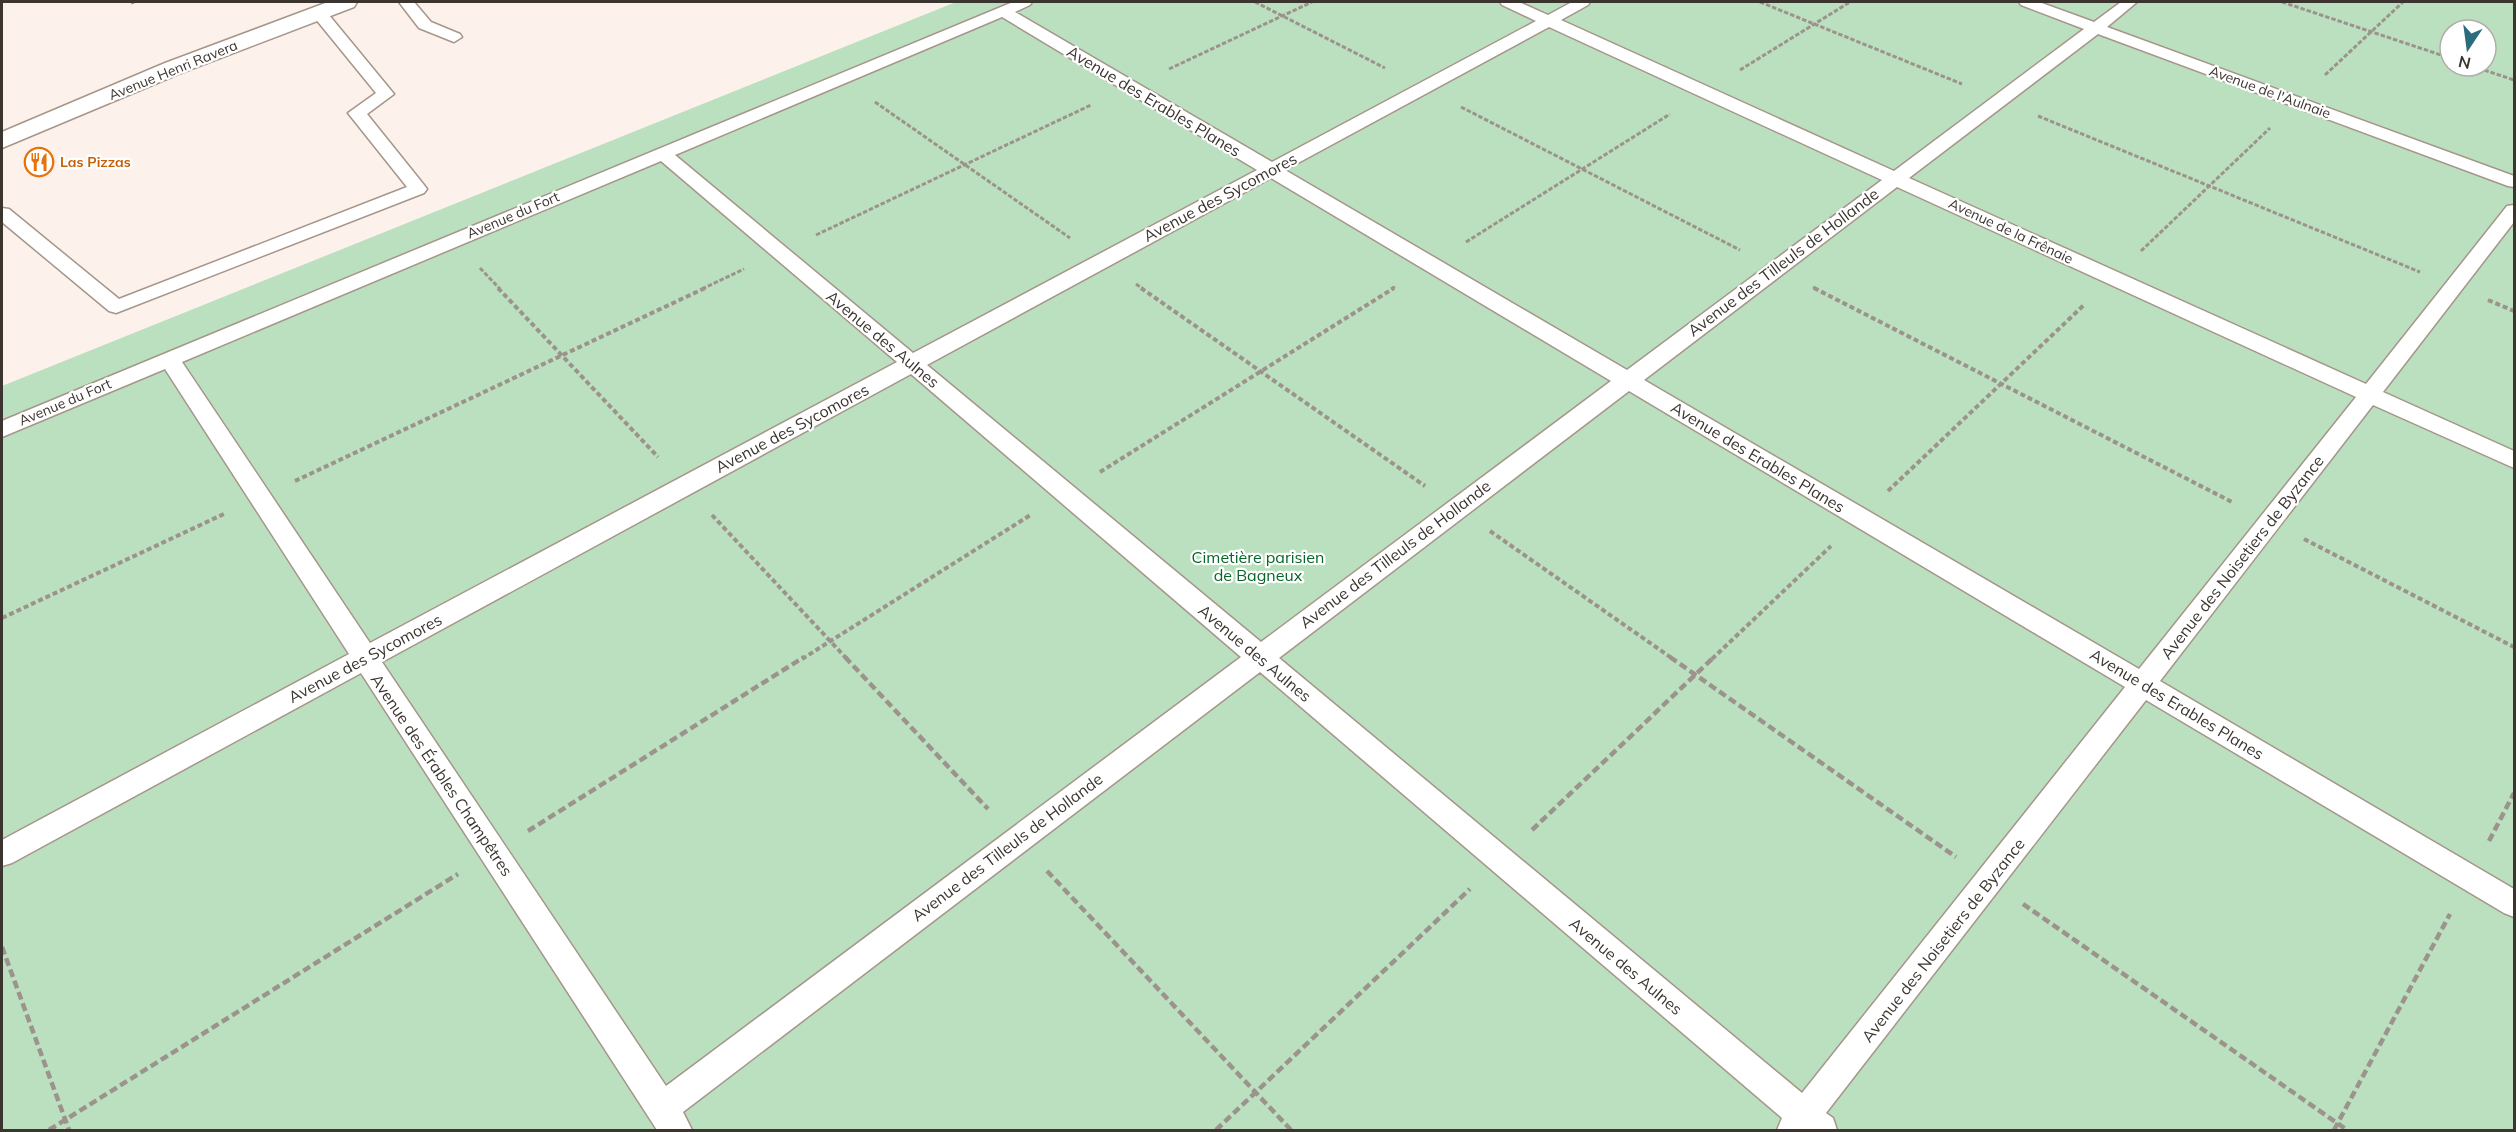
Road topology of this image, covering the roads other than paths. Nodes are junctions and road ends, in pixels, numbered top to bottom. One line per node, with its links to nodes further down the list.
1 (346, 2): 9 (street, Avenue Henri Ravera)
2 (406, 2): 12 (lane)
3 (1025, 2): 8 (lane, Avenue du Fort)
4 (1507, 2): 10 (lane, Avenue de la Frênaie)
5 (1583, 2): 10 (lane, Avenue des Sycomores)
6 (2026, 2): 11 (lane, Avenue de l'Aulnaie)
7 (2130, 2): 11 (lane, Avenue des Tilleuls de Hollande)
8 (1002, 11): 14 (lane, Avenue du Fort); 15 (lane, Avenue des Erables Planes)
9 (318, 12): 13 (street, Avenue Henri Ravera); 19 (lane)
10 (1548, 20): 15 (lane, Avenue des Sycomores); 16 (lane, Avenue de la Frênaie)
11 (2096, 27): 16 (lane, Avenue des Tilleuls de Hollande); 17 (lane, Avenue de l'Aulnaie)
12 (454, 37)
13 (2, 141)
14 (661, 152): 20 (lane, Avenue du Fort); 21 (lane, Avenue des Aulnes)
15 (1271, 170): 21 (lane, Avenue des Sycomores); 22 (lane, Avenue des Erables Planes)
16 (1895, 178): 22 (lane, Avenue des Tilleuls de Hollande); 23 (lane, Avenue de la Frênaie)
17 (2514, 182)
18 (2514, 210): 23 (lane, Avenue des Noisetiers de Byzance)
19 (2, 213)
20 (169, 359): 24 (lane, Avenue du Fort); 27 (lane, Avenue des Érables Champêtres)
21 (912, 363): 26 (lane, Avenue des Aulnes); 27 (lane, Avenue des Sycomores)
22 (1627, 380): 26 (lane, Avenue des Tilleuls de Hollande); 28 (lane, Avenue des Erables Planes)
23 (2370, 394): 25 (lane, Avenue de la Frênaie); 28 (lane, Avenue des Noisetiers de Byzance)
24 (2, 429)
25 (2514, 460)
26 (1259, 656): 31 (lane, Avenue des Tilleuls de Hollande); 32 (lane, Avenue des Aulnes)
27 (365, 658): 29 (lane, Avenue des Sycomores); 31 (lane, Avenue des Érables Champêtres)
28 (2143, 684): 30 (lane, Avenue des Erables Planes); 32 (lane, Avenue des Noisetiers de Byzance)
29 (2, 854)
30 (2514, 904)
31 (669, 1120)
32 (1806, 1126)

